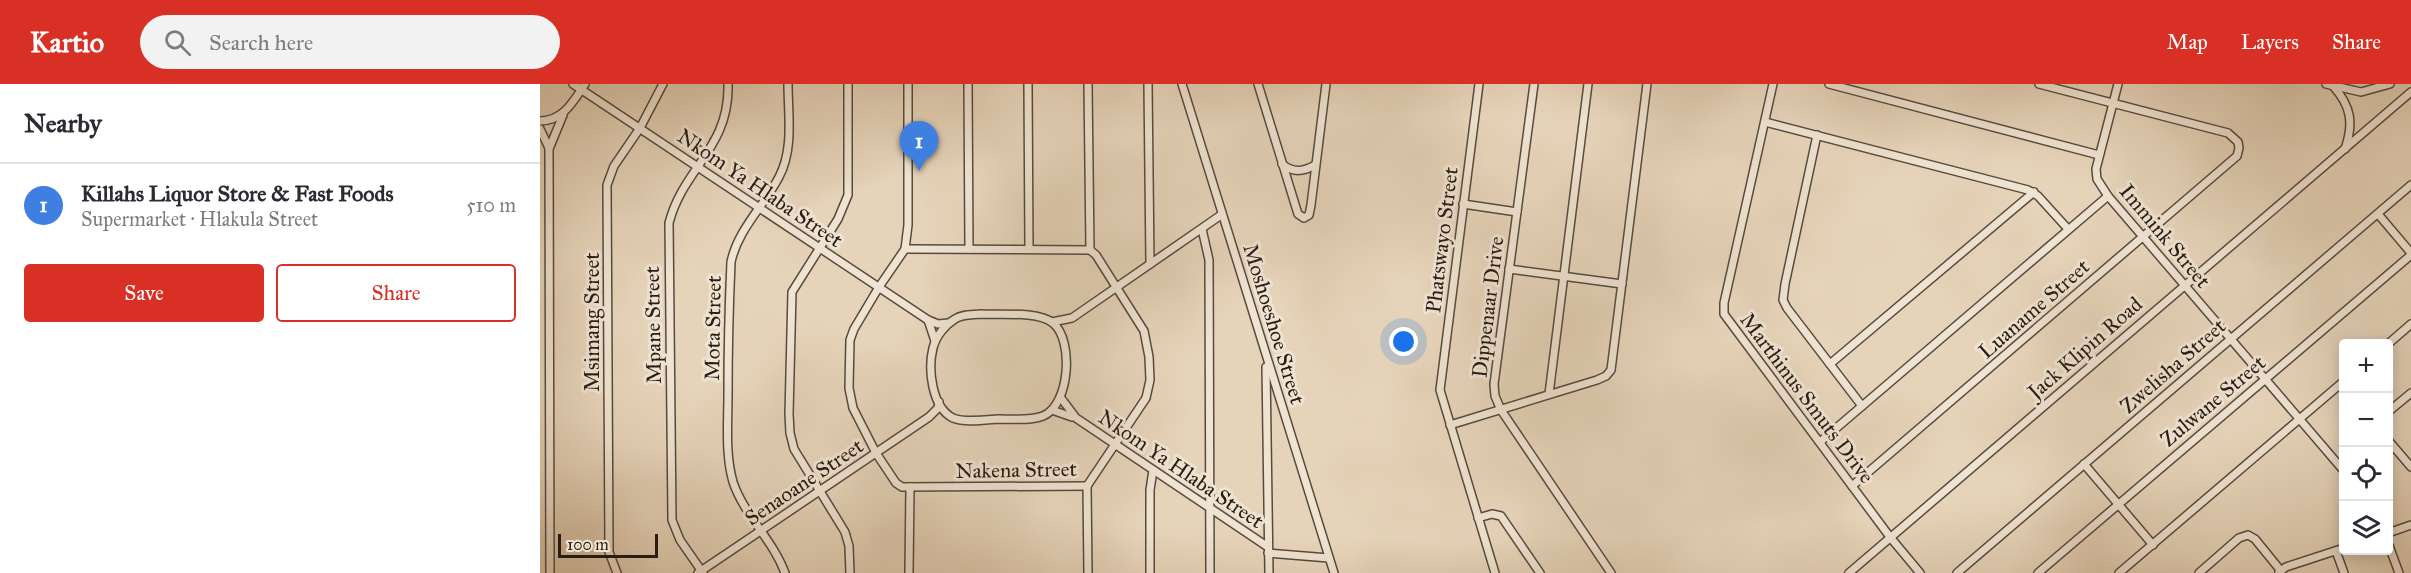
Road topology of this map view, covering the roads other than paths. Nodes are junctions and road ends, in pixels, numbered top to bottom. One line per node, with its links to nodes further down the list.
1 (573, 84): 25 (street, Nkom Ya Hlaba Street)
2 (663, 84): 32 (street, Msimang Street)
3 (728, 84): 40 (street, Mpane Street)
4 (788, 84): 45 (street, Mota Street)
5 (848, 84): 52 (street)
6 (908, 84): 53 (street)
7 (968, 84): 54 (street)
8 (1028, 84): 55 (street)
9 (1088, 84): 56 (street)
10 (1148, 84): 58 (street)
11 (1182, 84): 48 (street, Moshoeshoe Street)
12 (1258, 84): 27 (street)
13 (1267, 84): 27 (street)
14 (1326, 84): 39 (street)
15 (1479, 84): 44 (street, Phatswayo Street)
16 (1534, 84): 46 (street, Dippenaar Drive)
17 (1588, 84): 60 (street)
18 (1647, 84): 61 (street)
19 (1773, 84): 31 (street, Marthinus Smuts Drive)
20 (1829, 84): 37 (street)
21 (2039, 84): 28 (street)
22 (2118, 84): 28 (street, Immink Street)
23 (2390, 84): 24 (street)
24 (2330, 85): 36 (street)
25 (583, 87): 29 (street); 32 (street, Nkom Ya Hlaba Street)
26 (2411, 92): 36 (street, Jack Klipin Road)
27 (1262, 95): 38 (street)
28 (2113, 104): 37 (street, Immink Street); 51 (street, Luaname Street)
29 (563, 115): 30 (street); 35 (street)
30 (540, 121)
31 (1765, 122): 34 (street); 91 (street, Marthinus Smuts Drive)
32 (640, 128): 40 (street, Nkom Ya Hlaba Street); 119 (street, Msimang Street)
33 (540, 129): 35 (street)
34 (1817, 135): 42 (street); 75 (street)
35 (549, 149): 118 (street)
36 (2344, 150): 62 (street, Jack Klipin Road)
37 (2099, 155): 43 (street, Immink Street)
38 (1282, 164): 39 (street); 39 (street)
39 (1315, 165)
40 (698, 167): 45 (street, Nkom Ya Hlaba Street); 116 (street, Mpane Street)
41 (2411, 185): 47 (street, Zwelisha Street)
42 (2034, 192): 50 (street); 75 (street)
43 (2108, 196): 50 (street); 51 (street, Immink Street)
44 (1463, 204): 46 (street); 90 (street, Phatswayo Street)
45 (759, 207): 52 (street, Nkom Ya Hlaba Street); 107 (street, Mota Street)
46 (1517, 212): 59 (street, Dippenaar Drive)
47 (2378, 214): 57 (street); 71 (street, Zwelisha Street)
48 (1221, 215): 49 (street); 74 (street, Moshoeshoe Street)
49 (1202, 229): 58 (street); 104 (street)
50 (2068, 229): 82 (street)
51 (2144, 236): 62 (street, Immink Street); 100 (street, Luaname Street)
52 (820, 248): 63 (street, Nkom Ya Hlaba Street); 102 (street)
53 (905, 249): 54 (street); 63 (street)
54 (969, 249): 55 (street)
55 (1029, 249): 56 (street)
56 (1090, 249): 64 (street, Nakena Street)
57 (2411, 254): 76 (street, Zulwane Street)
58 (1150, 264): 64 (street)
59 (1509, 269): 60 (street); 85 (street, Dippenaar Drive)
60 (1563, 278): 61 (street); 79 (street)
61 (1622, 284): 79 (street)
62 (2185, 285): 71 (street, Immink Street); 109 (street, Jack Klipin Road)
63 (879, 287): 66 (street, Nkom Ya Hlaba Street); 94 (street)
64 (1118, 287): 65 (street); 92 (street, Nakena Street)
65 (1072, 318): 67 (street); 70 (street)
66 (928, 320): 68 (street, Nkom Ya Hlaba Street); 73 (street)
67 (1052, 322): 68 (street); 70 (street)
68 (949, 323): 73 (street)
69 (2411, 324): 72 (street)
70 (1061, 334): 80 (street)
71 (2230, 338): 76 (street, Immink Street); 95 (street, Zwelisha Street)
72 (2393, 340)
73 (935, 341): 81 (street)
74 (1266, 358): 111 (street); 115 (street, Moshoeshoe Street)
75 (1830, 364): 82 (street)
76 (2265, 379): 89 (street, Immink Street); 103 (street, Zulwane Street)
77 (2339, 384): 89 (street)
78 (2411, 393): 83 (street)
79 (1549, 394): 85 (street)
80 (1061, 398): 84 (street); 88 (street, Nkom Ya Hlaba Street)
81 (939, 402): 86 (street); 87 (street, Senaoane Street)
82 (1862, 406): 91 (street)
83 (2393, 408)
84 (1052, 410): 86 (street); 88 (street, Nkom Ya Hlaba Street)
85 (1501, 410): 90 (street); 130 (street, Dippenaar Drive)
86 (948, 415): 87 (street, Senaoane Street)
87 (929, 417): 94 (street, Senaoane Street)
88 (1076, 418): 92 (street, Nkom Ya Hlaba Street)
89 (2299, 419): 96 (street, Immink Street); 110 (street)
90 (1450, 425): 105 (street, Phatswayo Street)
91 (1820, 442): 100 (street, Marthinus Smuts Drive)
92 (1116, 445): 98 (street, Nkom Ya Hlaba Street); 99 (street, Nakena Street)
93 (2393, 446): 97 (street)
94 (876, 453): 101 (street); 102 (street, Senaoane Street)
95 (2084, 464): 103 (street); 133 (street, Zwelisha Street)
96 (2339, 466)
97 (2411, 467)
98 (1153, 470): 104 (street, Nkom Ya Hlaba Street); 124 (street)
99 (1087, 486): 101 (street, Nakena Street); 123 (street)
100 (1852, 486): 109 (street, Marthinus Smuts Drive)
101 (910, 487): 122 (street)
102 (820, 491): 107 (street, Senaoane Street); 121 (street)
103 (2118, 504): 110 (street); 134 (street, Zulwane Street)
104 (1211, 508): 111 (street, Nkom Ya Hlaba Street); 125 (street)
105 (1478, 518): 128 (street, Phatswayo Street); 129 (street)
106 (2411, 525): 108 (street)
107 (760, 531): 116 (street, Senaoane Street); 120 (street, Mota Street)
108 (2393, 531)
109 (1890, 537): 131 (street, Jack Klipin Road); 132 (street, Marthinus Smuts Drive)
110 (2153, 544): 135 (street)
111 (1268, 550): 115 (street, Nkom Ya Hlaba Street); 126 (street)
112 (2339, 550): 117 (street)
113 (2341, 555): 137 (street)
114 (2392, 555): 138 (street)
115 (1329, 558): 127 (street, Moshoeshoe Street)
116 (701, 572)
117 (2279, 572): 136 (street)
118 (550, 573)
119 (617, 573)
120 (785, 573)
121 (850, 573)
122 (909, 573)
123 (1088, 573)
124 (1150, 573)
125 (1210, 573)
126 (1269, 573)
127 (1334, 573)
128 (1495, 573)
129 (1540, 573)
130 (1611, 573)
131 (1849, 573)
132 (1920, 573)
133 (1957, 573)
134 (2038, 573)
135 (2119, 573)
136 (2199, 573)
137 (2344, 573)
138 (2398, 573)

